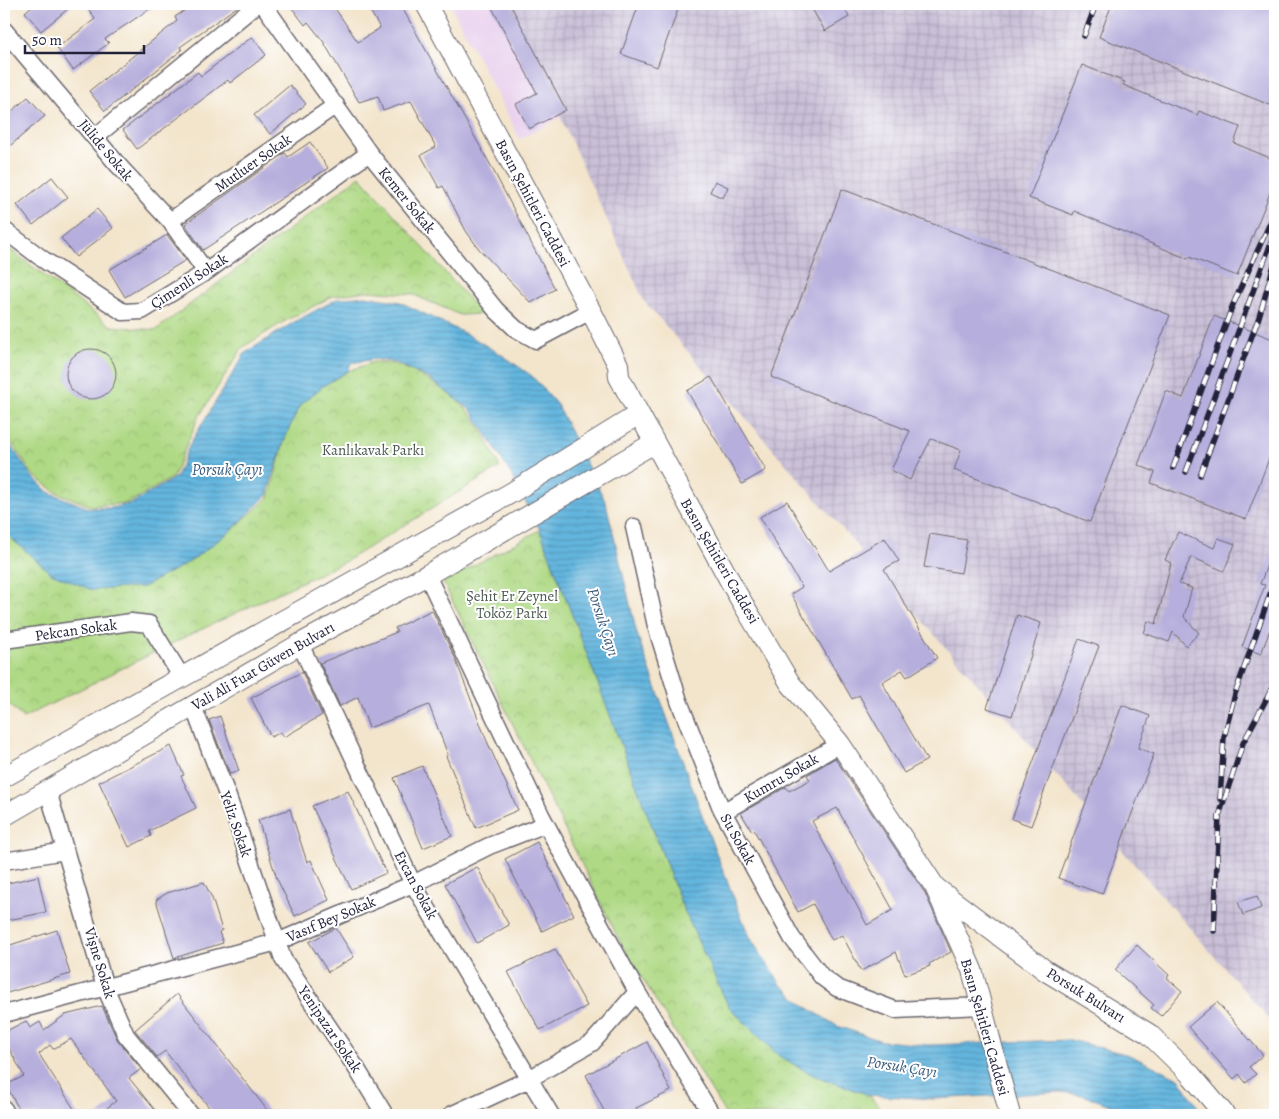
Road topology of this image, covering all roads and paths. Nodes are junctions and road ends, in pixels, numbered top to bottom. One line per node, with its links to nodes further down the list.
1 (257, 4): 6 (street)
2 (264, 4): 5 (street, Kemer Sokak)
3 (426, 4): 10 (main road, Basın Şehitleri Caddesi)
4 (4, 30): 6 (street, Jülide Sokak)
5 (336, 105): 7 (street, Kemer Sokak); 8 (street, Mutluer Sokak)
6 (95, 137): 8 (street, Jülide Sokak)
7 (369, 153): 11 (street, Çimenli Sokak); 12 (street, Kemer Sokak)
8 (170, 221): 11 (street, Jülide Sokak)
9 (4, 230): 11 (street, Çimenli Sokak)
10 (550, 234): 12 (main road); 13 (main road, Basın Şehitleri Caddesi)
11 (206, 272)
12 (581, 316): 13 (main road)
13 (619, 377): 14 (main road, Basın Şehitleri Caddesi)
14 (639, 414): 15 (main road, Basın Şehitleri Caddesi); 20 (main road, Vali Ali Fuat Güven Bulvarı)
15 (654, 443): 17 (main road, Vali Ali Fuat Güven Bulvarı); 22 (main road, Basın Şehitleri Caddesi)
16 (634, 527): 25 (street, Su Sokak)
17 (427, 575): 19 (main road, Vali Ali Fuat Güven Bulvarı); 27 (street)
18 (4, 640): 20 (street, Pekcan Sokak)
19 (300, 644): 21 (main road, Vali Ali Fuat Güven Bulvarı); 30 (street, Ercan Sokak)
20 (181, 676): 23 (main road, Vali Ali Fuat Güven Bulvarı)
21 (193, 706): 24 (main road, Vali Ali Fuat Güven Bulvarı); 32 (street, Yeliz Sokak)
22 (840, 744): 25 (street, Kumru Sokak); 31 (main road, Basın Şehitleri Caddesi)
23 (4, 777)
24 (48, 791): 26 (main road, Vali Ali Fuat Güven Bulvarı); 28 (street, Vişne Sokak)
25 (723, 812): 35 (street, Su Sokak)
26 (4, 816)
27 (546, 824): 30 (street, Vasıf Bey Sokak); 34 (street)
28 (65, 851): 29 (street); 33 (street, Vişne Sokak)
29 (4, 861)
30 (412, 884): 32 (street, Vasıf Bey Sokak); 37 (street, Ercan Sokak)
31 (935, 887): 35 (main road, Basın Şehitleri Caddesi); 46 (main road, Porsuk Bulvarı)
32 (277, 942): 33 (street, Vasıf Bey Sokak); 41 (street, Yenipazar Sokak)
33 (106, 987): 36 (street, Vasıf Bey Sokak); 40 (street, Vişne Sokak)
34 (638, 992): 37 (street); 44 (street)
35 (982, 1006): 45 (main road, Basın Şehitleri Caddesi)
36 (4, 1014)
37 (529, 1079): 42 (street); 43 (street, Ercan Sokak)
38 (4, 1109): 39 (street)
39 (7, 1115)
40 (191, 1115)
41 (385, 1115)
42 (451, 1115)
43 (551, 1115)
44 (712, 1115)
45 (1010, 1115)
46 (1225, 1115)

